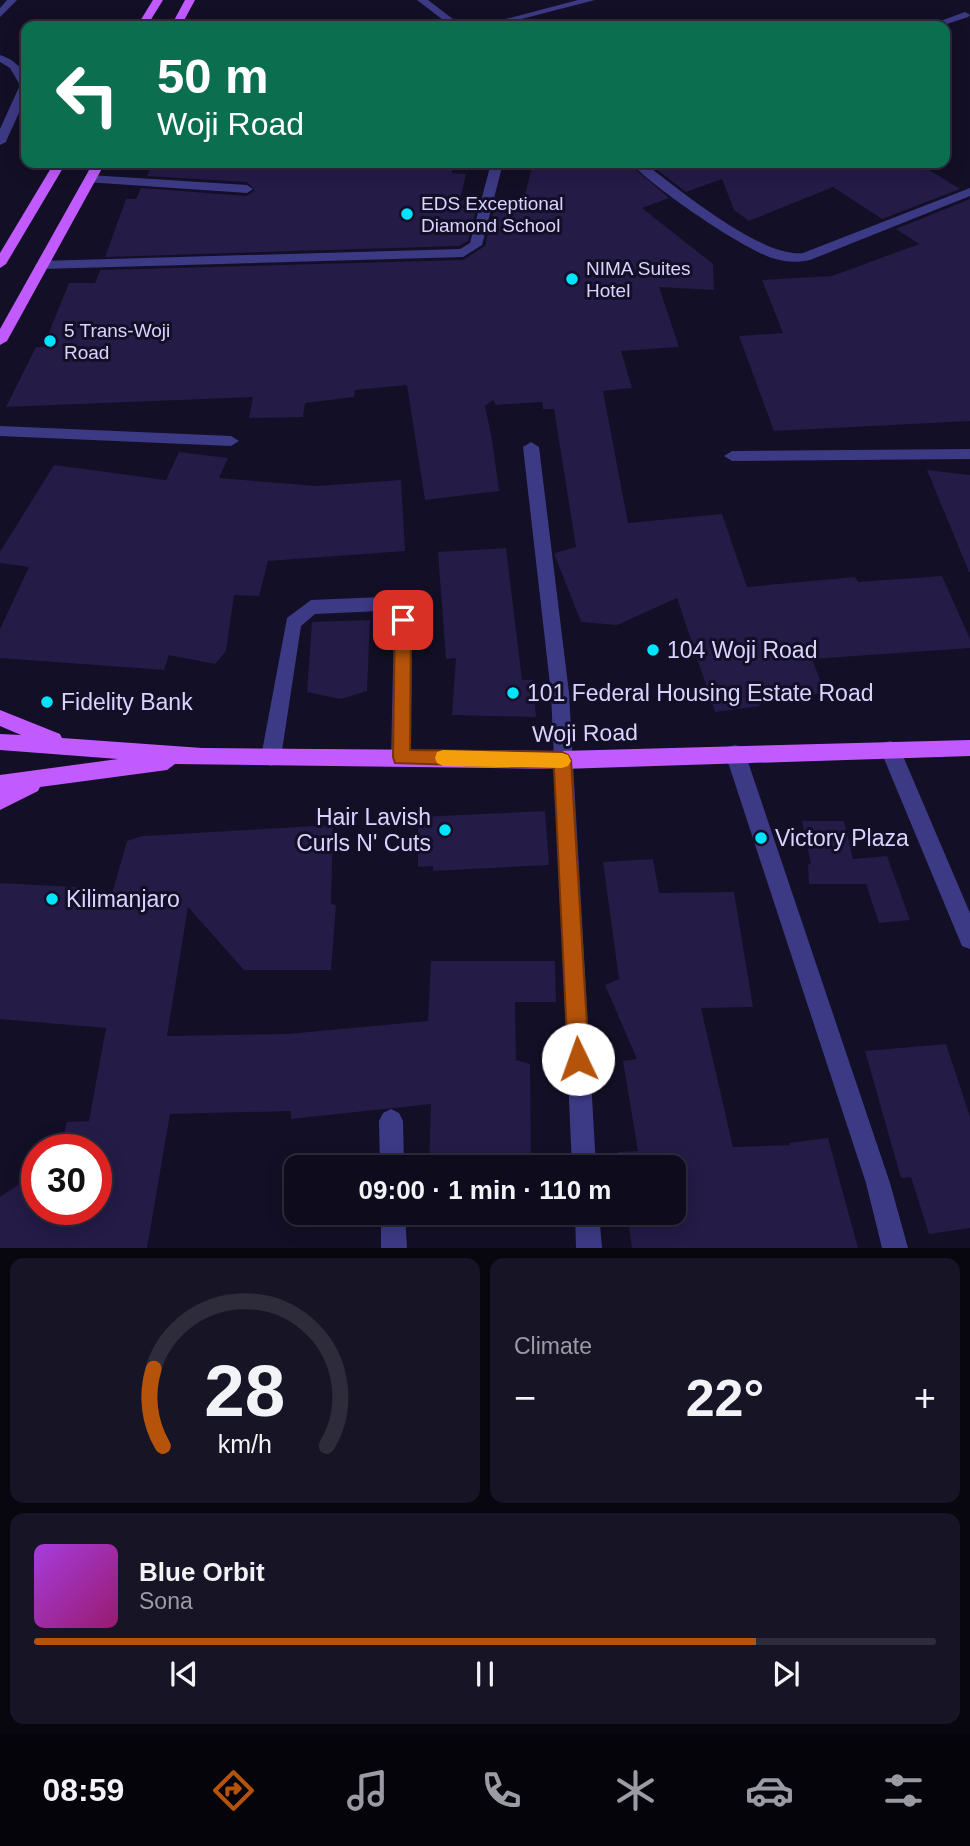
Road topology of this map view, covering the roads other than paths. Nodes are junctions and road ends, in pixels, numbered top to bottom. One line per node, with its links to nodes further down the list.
1 (12, 0): 6 (street)
2 (158, 0): 8 (main road)
3 (190, 0): 9 (main road)
4 (422, 0): 10 (street)
5 (590, 0): 11 (street)
6 (0, 14)
7 (965, 15): 12 (street)
8 (145, 21)
9 (179, 21)
10 (450, 21)
11 (504, 21)
12 (947, 21)
13 (0, 58): 14 (street)
14 (21, 78)
15 (21, 94): 16 (street)
16 (0, 142)
17 (58, 168): 24 (main road)
18 (96, 168): 21 (main road)
19 (496, 168): 25 (street)
20 (644, 168): 23 (street)
21 (90, 179): 22 (street); 25 (main road)
22 (247, 189)
23 (970, 192)
24 (0, 264)
25 (41, 265): 26 (main road)
26 (0, 341)
27 (0, 430): 28 (street)
28 (231, 441)
29 (531, 447): 41 (street)
30 (970, 454): 31 (street)
31 (732, 456)
32 (0, 718): 34 (main road)
33 (0, 741): 34 (main road)
34 (69, 747): 38 (main road)
35 (970, 748): 36 (main road, Woji Road)
36 (890, 749): 37 (main road, Woji Road); 45 (street)
37 (735, 752): 41 (main road, Woji Road); 53 (street)
38 (202, 757): 39 (main road, Woji Road); 42 (main road)
39 (271, 757): 40 (main road, Woji Road); 40 (street)
40 (401, 757): 41 (main road, Woji Road)
41 (562, 760): 48 (street)
42 (44, 778): 43 (main road); 44 (main road)
43 (0, 784)
44 (0, 801)
45 (970, 938)
46 (391, 1121): 47 (street)
47 (392, 1155)
48 (583, 1155)
49 (393, 1225): 51 (street)
50 (588, 1225): 52 (street)
51 (394, 1248)
52 (589, 1248)
53 (895, 1248)

